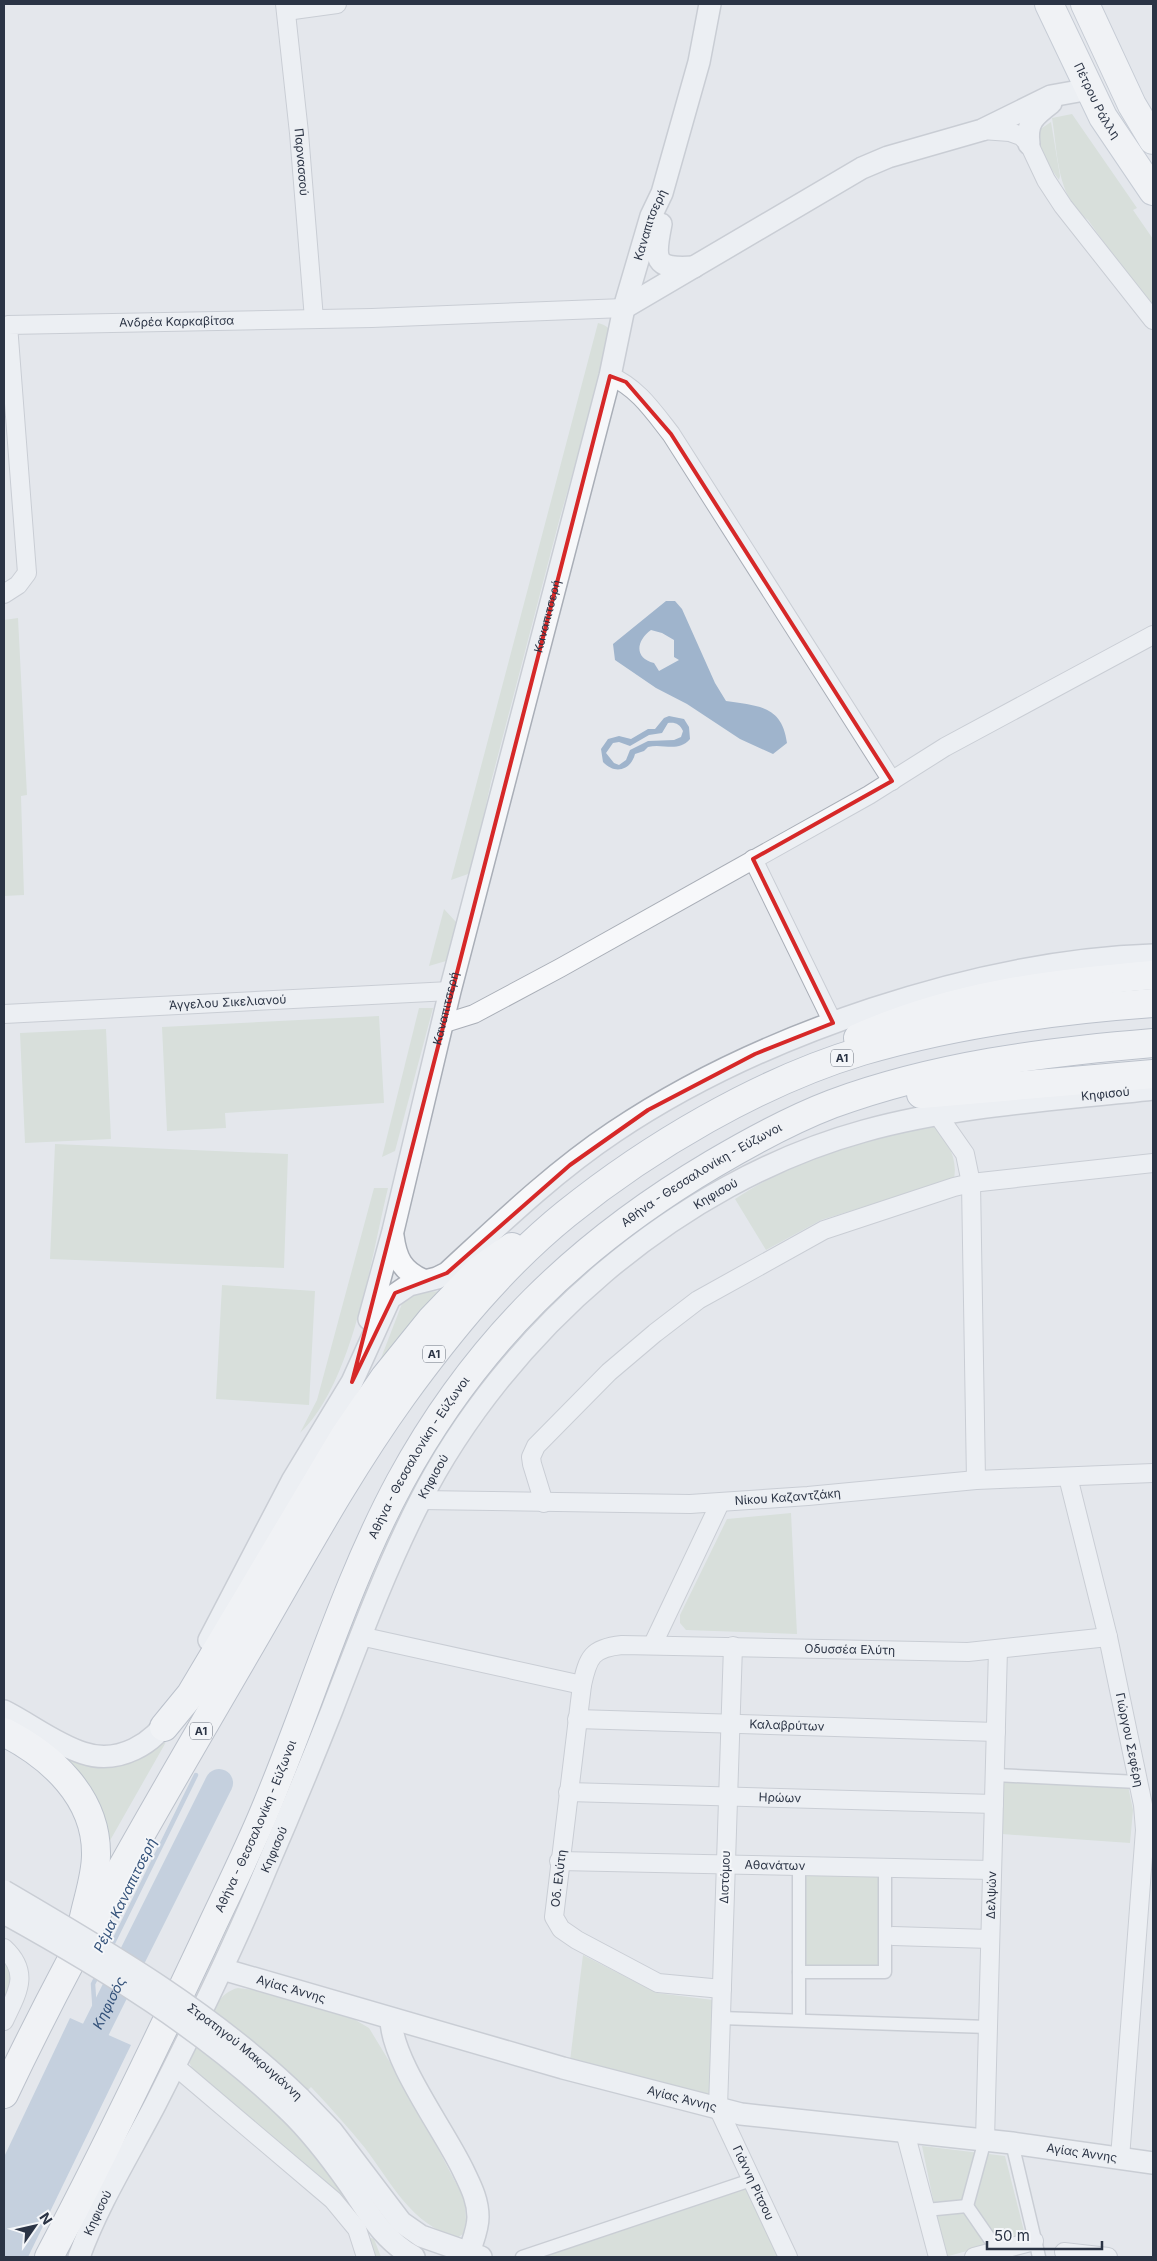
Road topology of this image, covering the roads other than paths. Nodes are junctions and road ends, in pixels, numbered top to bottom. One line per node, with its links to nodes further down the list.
1 (337, 4): 7 (street)
2 (710, 4): 14 (street, Καναπιτσερή)
3 (1038, 4): 8 (main road)
4 (1049, 4): 8 (main road, Πέτρου Ράλλη)
5 (1084, 4): 11 (main road)
6 (1102, 4): 11 (main road)
7 (285, 7): 17 (street, Παρνασσού)
8 (1071, 49): 9 (main road, Πέτρου Ράλλη)
9 (1078, 90): 10 (street); 12 (street); 13 (main road, Πέτρου Ράλλη)
10 (982, 130): 12 (street); 15 (street)
11 (1151, 137)
12 (1029, 144): 18 (street)
13 (1153, 191)
14 (662, 194): 15 (street); 16 (street, Καναπιτσερή)
15 (694, 267): 16 (street)
16 (624, 308): 17 (street, Ανδρέα Καρκαβίτσα); 19 (street, Καναπιτσερή)
17 (314, 319): 20 (street, Ανδρέα Καρκαβίτσα)
18 (1153, 320)
19 (610, 376): 22 (street); 26 (street, Καναπιτσερή)
20 (4, 594)
21 (1153, 635): 22 (street)
22 (892, 781): 23 (street)
23 (753, 858): 29 (street); 30 (street)
24 (1153, 955): 29 (street)
25 (1153, 975): 33 (main road)
26 (450, 991): 28 (street, Άγγελου Σικελιανού); 30 (street, Καναπιτσερή)
27 (1153, 1003): 33 (main road, Α1)
28 (4, 1014)
29 (833, 1023): 41 (street)
30 (442, 1024): 40 (street, Καναπιτσερή)
31 (1153, 1043): 35 (main road, Αθήνα - Θεσσαλονίκη - Εύζωνοι)
32 (1153, 1074): 35 (main road)
33 (778, 1083): 39 (main road, Α1)
34 (1153, 1089): 36 (street, Κηφισού)
35 (833, 1104): 98 (main road, Αθήνα - Θεσσαλονίκη - Εύζωνοι)
36 (937, 1114): 38 (street); 46 (street, Κηφισού)
37 (1153, 1163): 38 (street)
38 (970, 1184): 45 (street); 48 (street)
39 (566, 1214): 59 (main road); 77 (main road, Α1)
40 (393, 1231): 41 (street); 42 (street, Καναπιτσερή)
41 (423, 1280): 42 (street)
42 (352, 1382): 59 (street)
43 (1153, 1473): 44 (street, Νίκου Καζαντζάκη)
44 (1068, 1478): 45 (street, Νίκου Καζαντζάκη); 50 (street, Γιώργου Σεφέρη)
45 (976, 1480): 47 (street, Νίκου Καζαντζάκη)
46 (420, 1500): 48 (street, Νίκου Καζαντζάκη); 49 (street, Κηφισού)
47 (720, 1502): 48 (street, Νίκου Καζαντζάκη); 51 (street)
48 (544, 1503)
49 (360, 1636): 55 (street); 78 (street, Κηφισού)
50 (1108, 1637): 53 (street, Οδυσσέα Ελύτη); 63 (street, Γιώργου Σεφέρη)
51 (653, 1644): 52 (street, Οδυσσέα Ελύτη); 54 (street, Οδυσσέα Ελύτη)
52 (733, 1646): 53 (street, Οδυσσέα Ελύτη); 58 (street, Διστόμου)
53 (998, 1649): 61 (street, Δελψών)
54 (592, 1655): 55 (street, Οδ. Ελύτη)
55 (582, 1685): 57 (street, Οδ. Ελύτη)
56 (4, 1711): 59 (street)
57 (577, 1719): 58 (street, Καλαβρύτων); 64 (street, Οδ. Ελύτη)
58 (730, 1724): 61 (street, Καλαβρύτων); 65 (street, Διστόμου)
59 (164, 1727)
60 (4, 1732): 77 (main road)
61 (996, 1732): 62 (street, Δελψών)
62 (995, 1775): 63 (street); 66 (street, Δελψών)
63 (1138, 1782): 93 (street, Γιώργου Σεφέρη)
64 (568, 1792): 65 (street, Ηρώων); 67 (street, Οδ. Ελύτη)
65 (728, 1796): 66 (street, Ηρώων); 68 (street, Διστόμου)
66 (994, 1804): 71 (street, Δελψών)
67 (559, 1861): 68 (street, Αθανάτων); 80 (street, Οδ. Ελύτη)
68 (726, 1864): 69 (street, Αθανάτων); 80 (street, Διστόμου)
69 (799, 1866): 70 (street, Αθανάτων); 79 (street)
70 (885, 1868): 71 (street, Αθανάτων); 74 (street)
71 (992, 1870): 75 (street, Δελψών)
72 (4, 1891): 88 (street, Στρατηγού Μακρυγιάννη, bridge)
73 (4, 1913): 88 (street, Στρατηγού Μακρυγιάννη, bridge)
74 (889, 1936): 75 (street); 79 (street)
75 (990, 1939): 85 (street, Δελψών)
76 (4, 1948): 84 (street)
77 (78, 1948): 87 (main road, Α1)
78 (222, 1969): 82 (street, Αγίας Άννης); 86 (street, Κηφισού)
79 (800, 1972): 83 (street)
80 (722, 1989): 81 (street, Διστόμου)
81 (721, 2018): 83 (street); 89 (street, Διστόμου)
82 (391, 2019): 89 (street, Αγίας Άννης); 103 (street)
83 (799, 2020): 85 (street)
84 (4, 2021)
85 (988, 2026): 91 (street, Δελψών)
86 (175, 2066): 106 (street, Κηφισού); 107 (street)
87 (4, 2094)
88 (294, 2104): 99 (street, Στρατηγού Μακρυγιάννη); 103 (street, Στρατηγού Μακρυγιάννη)
89 (718, 2108): 90 (street, Αγίας Άννης); 95 (street, Γιάννη Ρίτσου)
90 (905, 2132): 91 (street, Αγίας Άννης); 97 (street)
91 (985, 2140): 92 (street, Αγίας Άννης); 96 (street)
92 (1012, 2143): 93 (street, Αγίας Άννης); 100 (street)
93 (1120, 2158): 94 (street, Αγίας Άννης)
94 (1153, 2163)
95 (751, 2180): 110 (street); 111 (street, Γιάννη Ρίτσου)
96 (966, 2206): 97 (street); 101 (street)
97 (926, 2210): 112 (street)
98 (73, 2213): 104 (main road, Αθήνα - Θεσσαλονίκη - Εύζωνοι); 105 (main road)
99 (381, 2232): 108 (street); 109 (street, Στρατηγού Μακρυγιάννη)
100 (1037, 2249): 101 (street)
101 (998, 2251): 113 (street)
102 (1064, 2252): 114 (street)
103 (470, 2256)
104 (49, 2257)
105 (62, 2257)
106 (79, 2257)
107 (366, 2257)
108 (389, 2257)
109 (414, 2257)
110 (522, 2257)
111 (788, 2257)
112 (938, 2257)
113 (974, 2257)
114 (1108, 2257)

